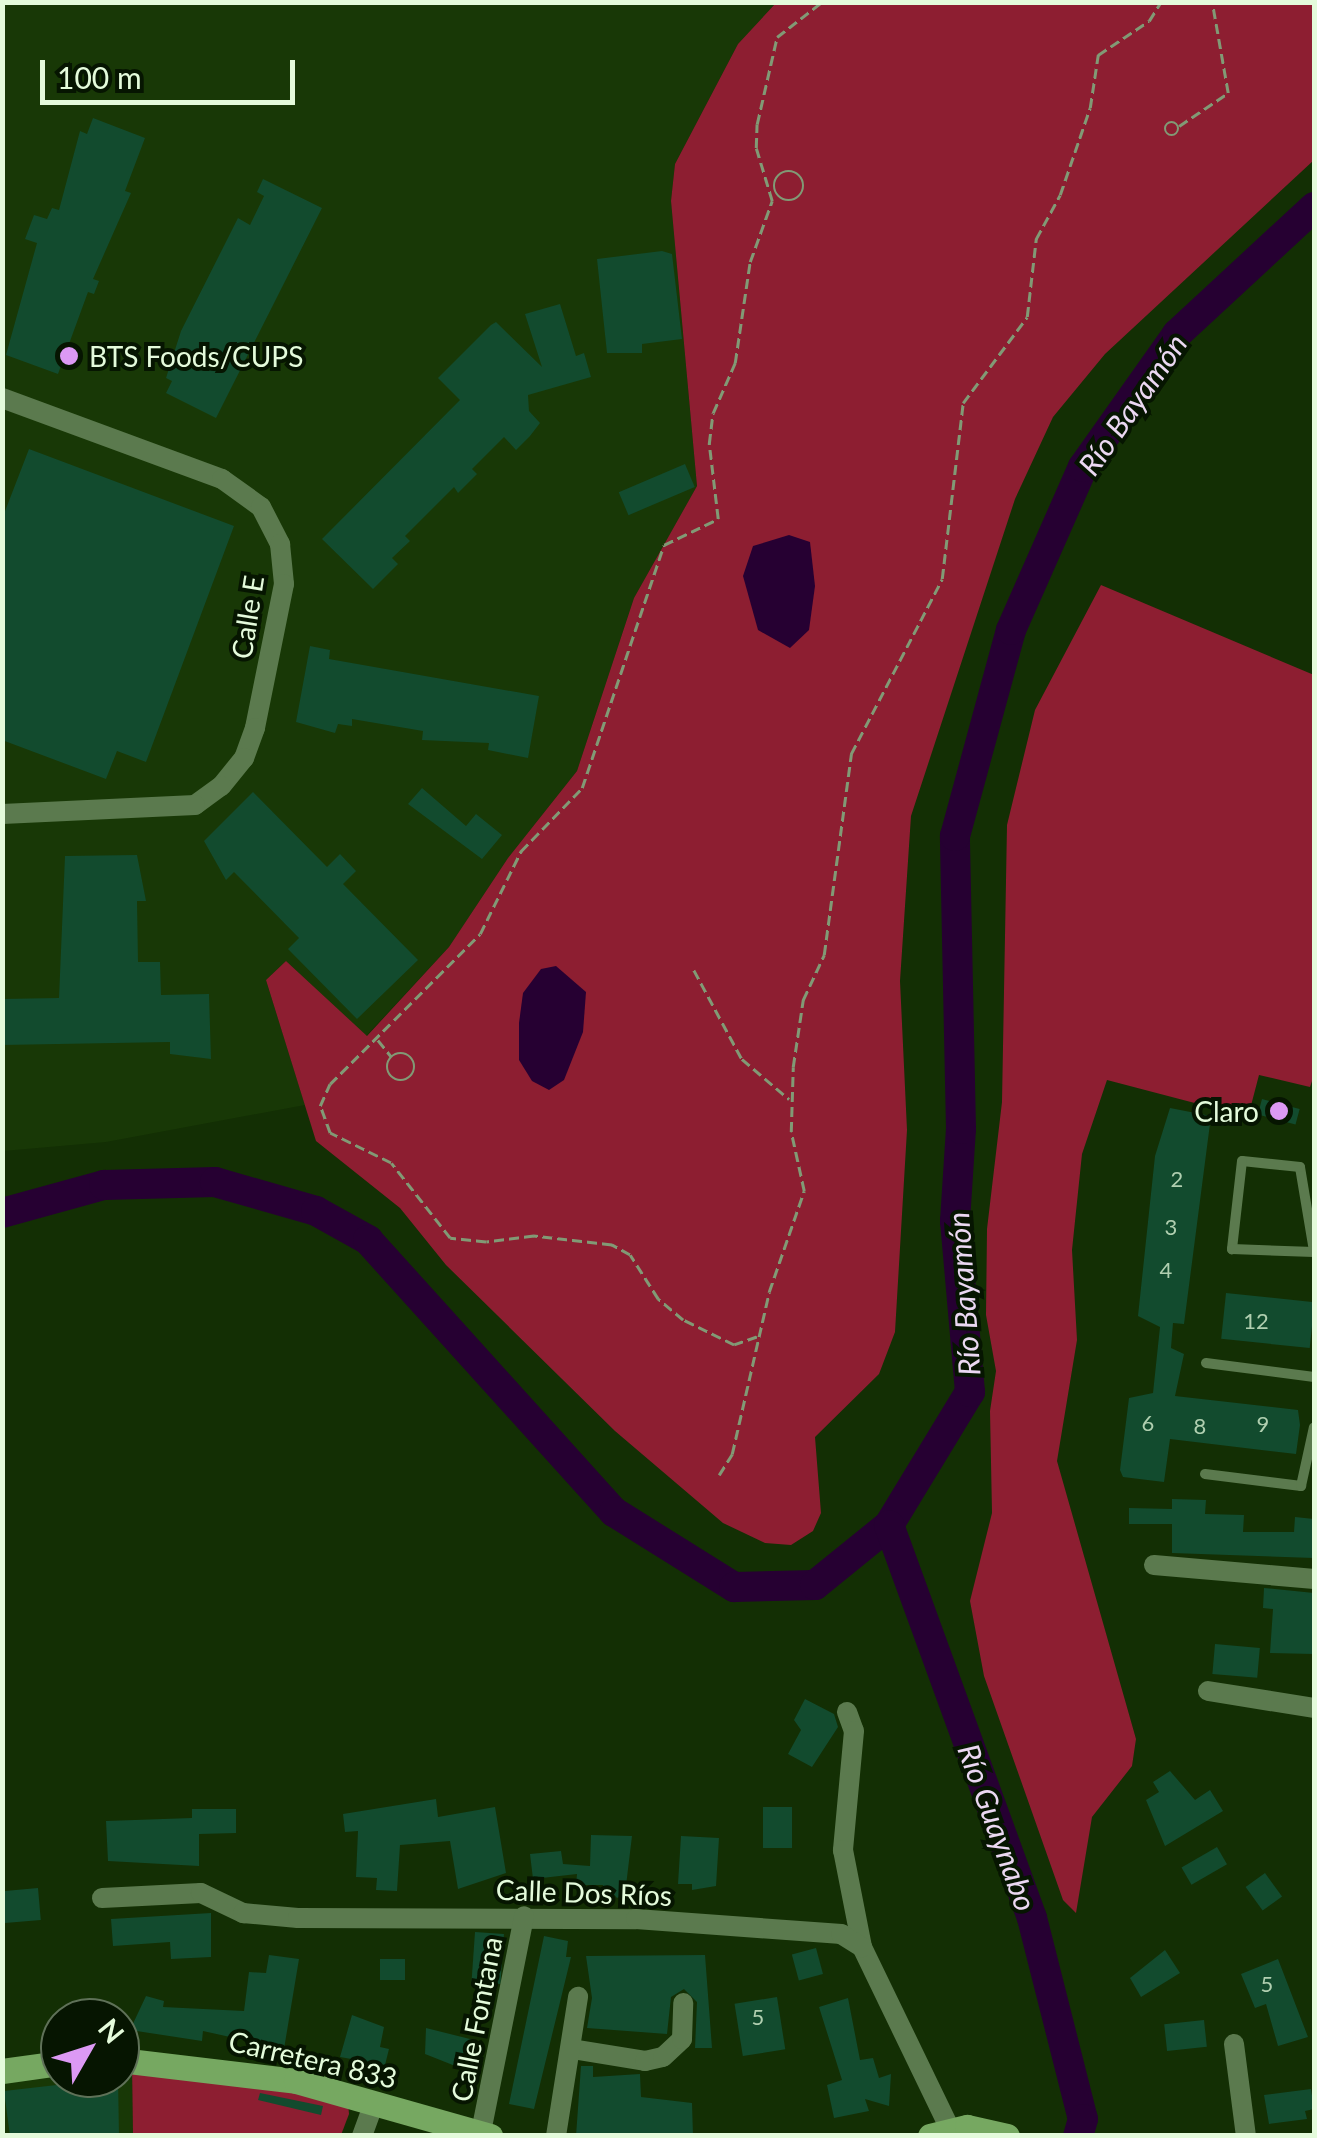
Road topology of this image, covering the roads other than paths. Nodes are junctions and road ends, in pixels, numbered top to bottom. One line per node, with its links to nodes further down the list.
1 (2, 398): 2 (street, Calle E)
2 (2, 814)
3 (1314, 1251): 3 (lane)
4 (1206, 1363): 5 (lane)
5 (1314, 1377)
6 (1314, 1427): 7 (lane)
7 (1205, 1474)
8 (1154, 1565): 9 (street)
9 (1314, 1579)
10 (1208, 1691): 11 (street)
11 (1314, 1708)
12 (847, 1712): 15 (street)
13 (102, 1898): 14 (street, Calle Dos Ríos)
14 (524, 1916): 15 (street, Calle Dos Ríos); 25 (street, Calle Fontana)
15 (862, 1947): 24 (street)
16 (578, 1997): 19 (street)
17 (683, 2003): 19 (street)
18 (1234, 2044): 29 (street)
19 (572, 2050): 27 (street)
20 (140, 2062): 23 (street, Carretera 833)
21 (40, 2066): 22 (street)
22 (2, 2071)
23 (374, 2103): 25 (street, Carretera 833); 26 (street)
24 (940, 2132): 28 (street)
25 (486, 2134)
26 (362, 2136)
27 (556, 2136)
28 (1007, 2136)
29 (1246, 2136)

